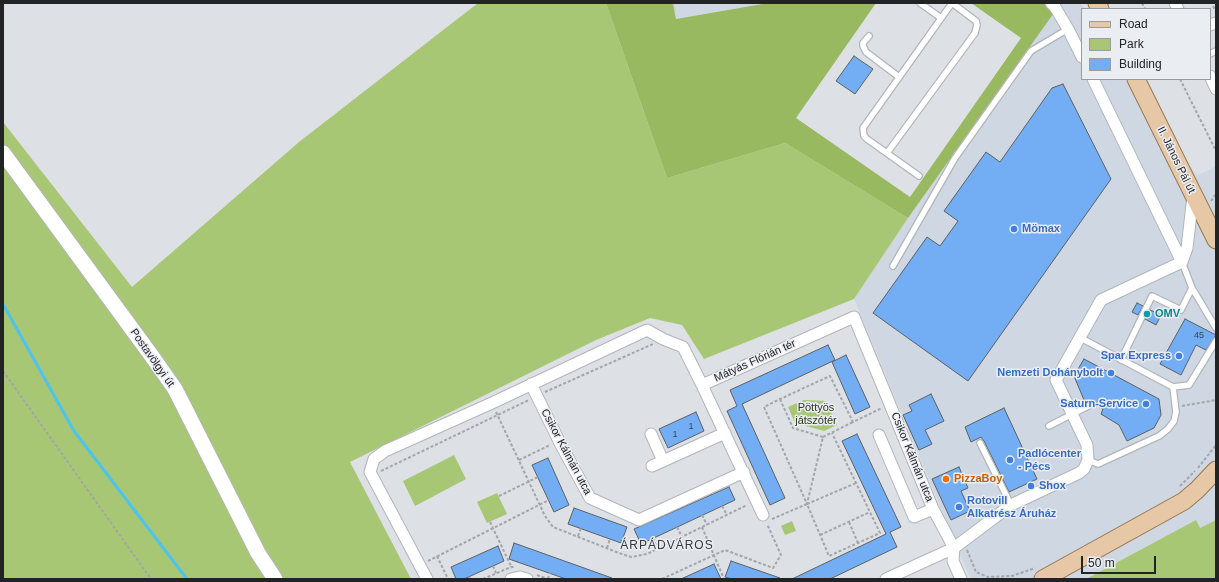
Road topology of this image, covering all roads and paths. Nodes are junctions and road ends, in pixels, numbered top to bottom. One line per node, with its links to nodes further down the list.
1 (920, 3): 6 (lane)
2 (952, 3): 6 (lane); 18 (lane)
3 (1051, 3): 7 (street)
4 (1213, 6): 5 (path)
5 (1216, 12)
6 (941, 18): 10 (lane)
7 (1068, 29): 9 (street); 23 (lane)
8 (869, 36): 10 (lane)
9 (1081, 55)
10 (899, 77): 18 (lane)
11 (1211, 78): 15 (street)
12 (1093, 80): 22 (street)
13 (1136, 80): 20 (main road, II. János Pál út)
14 (1180, 80): 16 (path)
15 (1216, 89)
16 (1216, 151)
17 (3, 153): 97 (street, Postavölgyi út)
18 (887, 153): 19 (lane)
19 (919, 176)
20 (1193, 196): 21 (main road, II. János Pál út); 22 (street)
21 (1216, 240)
22 (1182, 262): 24 (lane); 26 (street)
23 (893, 266)
24 (1192, 288): 25 (lane); 29 (lane)
25 (1216, 328)
26 (1079, 337): 29 (lane); 40 (street)
27 (663, 339): 31 (street); 32 (street); 34 (path)
28 (1216, 341): 33 (lane)
29 (1121, 360): 33 (lane)
30 (3, 371): 96 (path)
31 (531, 384): 34 (street, Csikor Kálmán utca); 57 (street)
32 (702, 385): 37 (street, Mátyás Flórián tér); 44 (street, Mátyás Flórián tér)
33 (1173, 387): 39 (lane)
34 (537, 396): 48 (street, Csikor Kálmán utca); 57 (path)
35 (780, 399): 41 (path); 47 (path); 63 (path)
36 (1216, 400): 39 (path)
37 (890, 404): 41 (path); 66 (street, Csikor Kálmán utca)
38 (1092, 404): 40 (lane)
39 (1176, 408): 53 (lane)
40 (1073, 414): 42 (lane); 53 (street)
41 (853, 422): 43 (path)
42 (1049, 426)
43 (832, 432): 47 (path); 59 (path)
44 (725, 433): 52 (street); 56 (street, Mátyás Flórián tér)
45 (651, 434): 52 (street)
46 (879, 435): 66 (street, Csikor Kálmán utca)
47 (823, 437): 63 (path)
48 (559, 441): 51 (path); 56 (street, Csikor Kálmán utca)
49 (980, 442): 64 (lane)
50 (1216, 445): 60 (path)
51 (519, 460)
52 (663, 460): 54 (street)
53 (1088, 460): 64 (street)
54 (652, 466)
55 (1216, 470): 93 (main road)
56 (744, 472): 70 (street, Mátyás Flórián tér)
57 (372, 476): 90 (street)
58 (538, 477): 61 (path)
59 (856, 483): 63 (path); 67 (path)
60 (1175, 490)
61 (499, 496)
62 (549, 500): 76 (path)
63 (806, 504): 78 (path); 88 (path)
64 (1011, 505): 83 (street)
65 (722, 506): 69 (path)
66 (933, 509): 86 (street, Csikor Kálmán utca)
67 (870, 512): 72 (path); 84 (path)
68 (702, 515): 73 (path)
69 (726, 515)
70 (763, 515)
71 (490, 522): 76 (path)
72 (848, 522): 78 (path); 84 (path)
73 (707, 525)
74 (677, 527): 80 (path)
75 (702, 527): 88 (path)
76 (493, 528): 89 (path); 100 (path)
77 (581, 528): 79 (path)
78 (820, 535): 84 (path)
79 (578, 537)
80 (682, 537)
81 (653, 538): 87 (path)
82 (610, 539): 85 (path)
83 (963, 542): 86 (street); 95 (path)
84 (858, 543)
85 (607, 548)
86 (954, 548): 104 (street); 105 (street)
87 (658, 549)
88 (714, 555): 102 (path); 103 (path)
89 (437, 556): 90 (path); 99 (path)
90 (419, 566): 98 (street)
91 (493, 566): 94 (path)
92 (550, 573): 101 (path)
93 (1040, 573): 95 (path)
94 (496, 574)
95 (988, 578)
96 (151, 579)
97 (276, 579)
98 (427, 579)
99 (448, 579)
100 (518, 579)
101 (548, 579)
102 (662, 579)
103 (724, 579)
104 (886, 579)
105 (961, 579)

